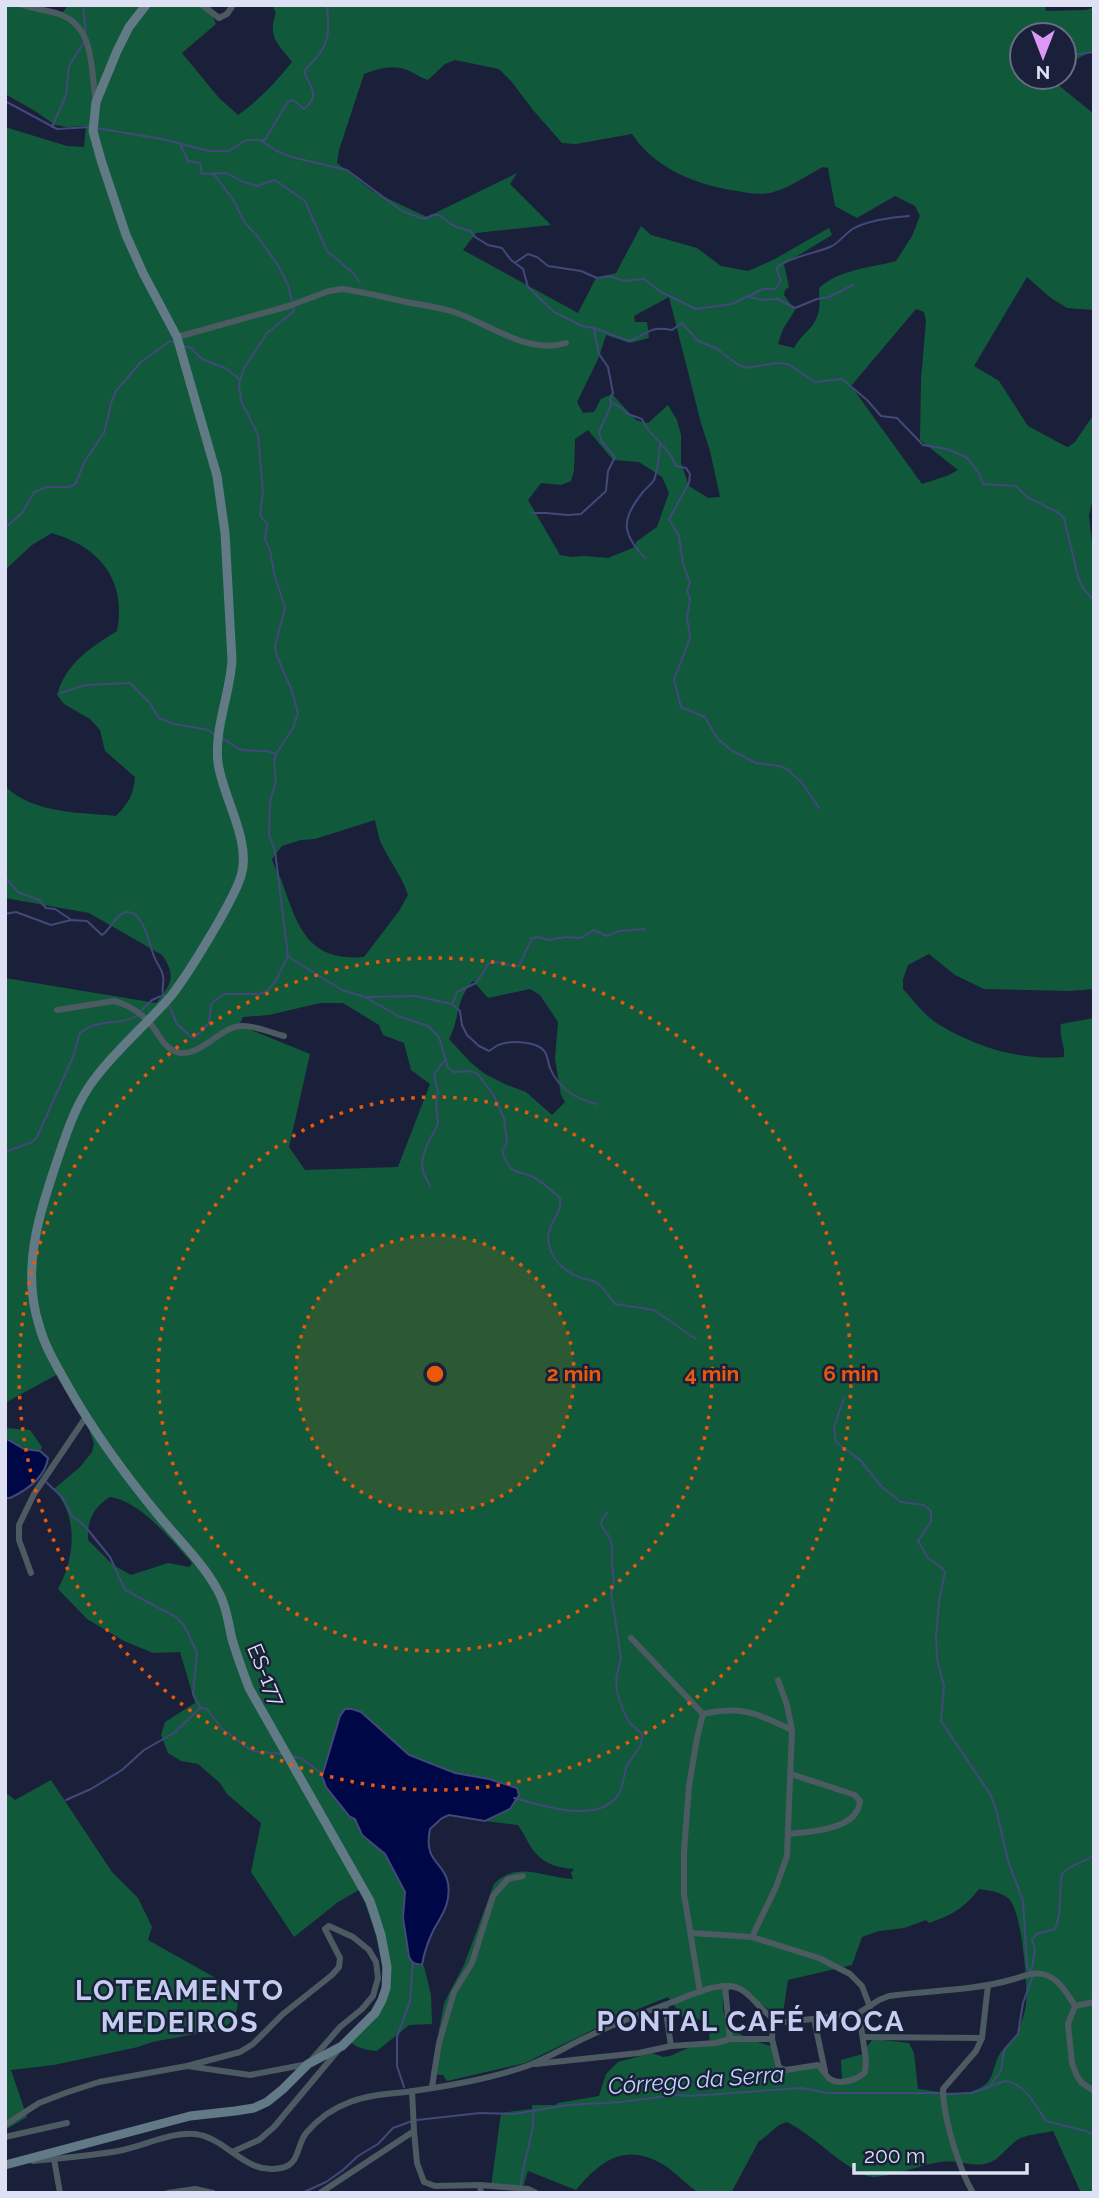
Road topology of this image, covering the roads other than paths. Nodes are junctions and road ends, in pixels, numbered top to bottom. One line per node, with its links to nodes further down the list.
1 (22, 5): 5 (street)
2 (202, 5): 3 (street)
3 (233, 5)
4 (148, 6): 5 (main road, ES-177)
5 (96, 102): 6 (main road, ES-177)
6 (177, 337): 7 (street); 9 (main road, ES-177)
7 (566, 343)
8 (57, 1010): 9 (street)
9 (148, 1020): 10 (street); 11 (main road, ES-177 / ES-177)
10 (284, 1036)
11 (86, 1417): 12 (street); 36 (main road, ES-177 / ES-177)
12 (31, 1573)
13 (631, 1638): 15 (street)
14 (778, 1680): 16 (street)
15 (703, 1714): 16 (street); 20 (street)
16 (792, 1730): 17 (street)
17 (791, 1774): 18 (street); 18 (street)
18 (788, 1834): 21 (street)
19 (523, 1876): 42 (street)
20 (691, 1933): 21 (street); 24 (street)
21 (752, 1937): 28 (street)
22 (725, 1986): 24 (street); 31 (street); 34 (street)
23 (988, 1986): 27 (street); 28 (street); 33 (street)
24 (700, 1992): 26 (street)
25 (1094, 2001): 27 (street)
26 (665, 2005): 37 (street); 39 (street)
27 (1075, 2006): 44 (street)
28 (870, 2007): 29 (street)
29 (859, 2012): 30 (street); 32 (street)
30 (814, 2019): 31 (street); 41 (street)
31 (773, 2020): 35 (street)
32 (863, 2037): 33 (street); 41 (street)
33 (982, 2038): 58 (street)
34 (730, 2039): 35 (street); 37 (street)
35 (772, 2039): 41 (street)
36 (342, 2046): 38 (main road, ES-177 / ES-177); 49 (street)
37 (671, 2046): 39 (street)
38 (308, 2064): 40 (street); 40 (street); 50 (main road, ES-177)
39 (529, 2065): 42 (street)
40 (187, 2066): 47 (street)
41 (826, 2073)
42 (432, 2087): 43 (street)
43 (412, 2091): 46 (street); 49 (street)
44 (1094, 2091)
45 (67, 2123): 48 (street)
46 (414, 2124): 52 (street); 56 (street)
47 (5, 2125)
48 (5, 2137)
49 (232, 2151): 50 (street)
50 (52, 2157): 51 (main road, ES-177); 53 (street)
51 (5, 2165)
52 (480, 2189): 57 (street)
53 (60, 2193)
54 (168, 2193): 55 (street)
55 (214, 2193)
56 (320, 2193)
57 (536, 2193)
58 (973, 2193)

